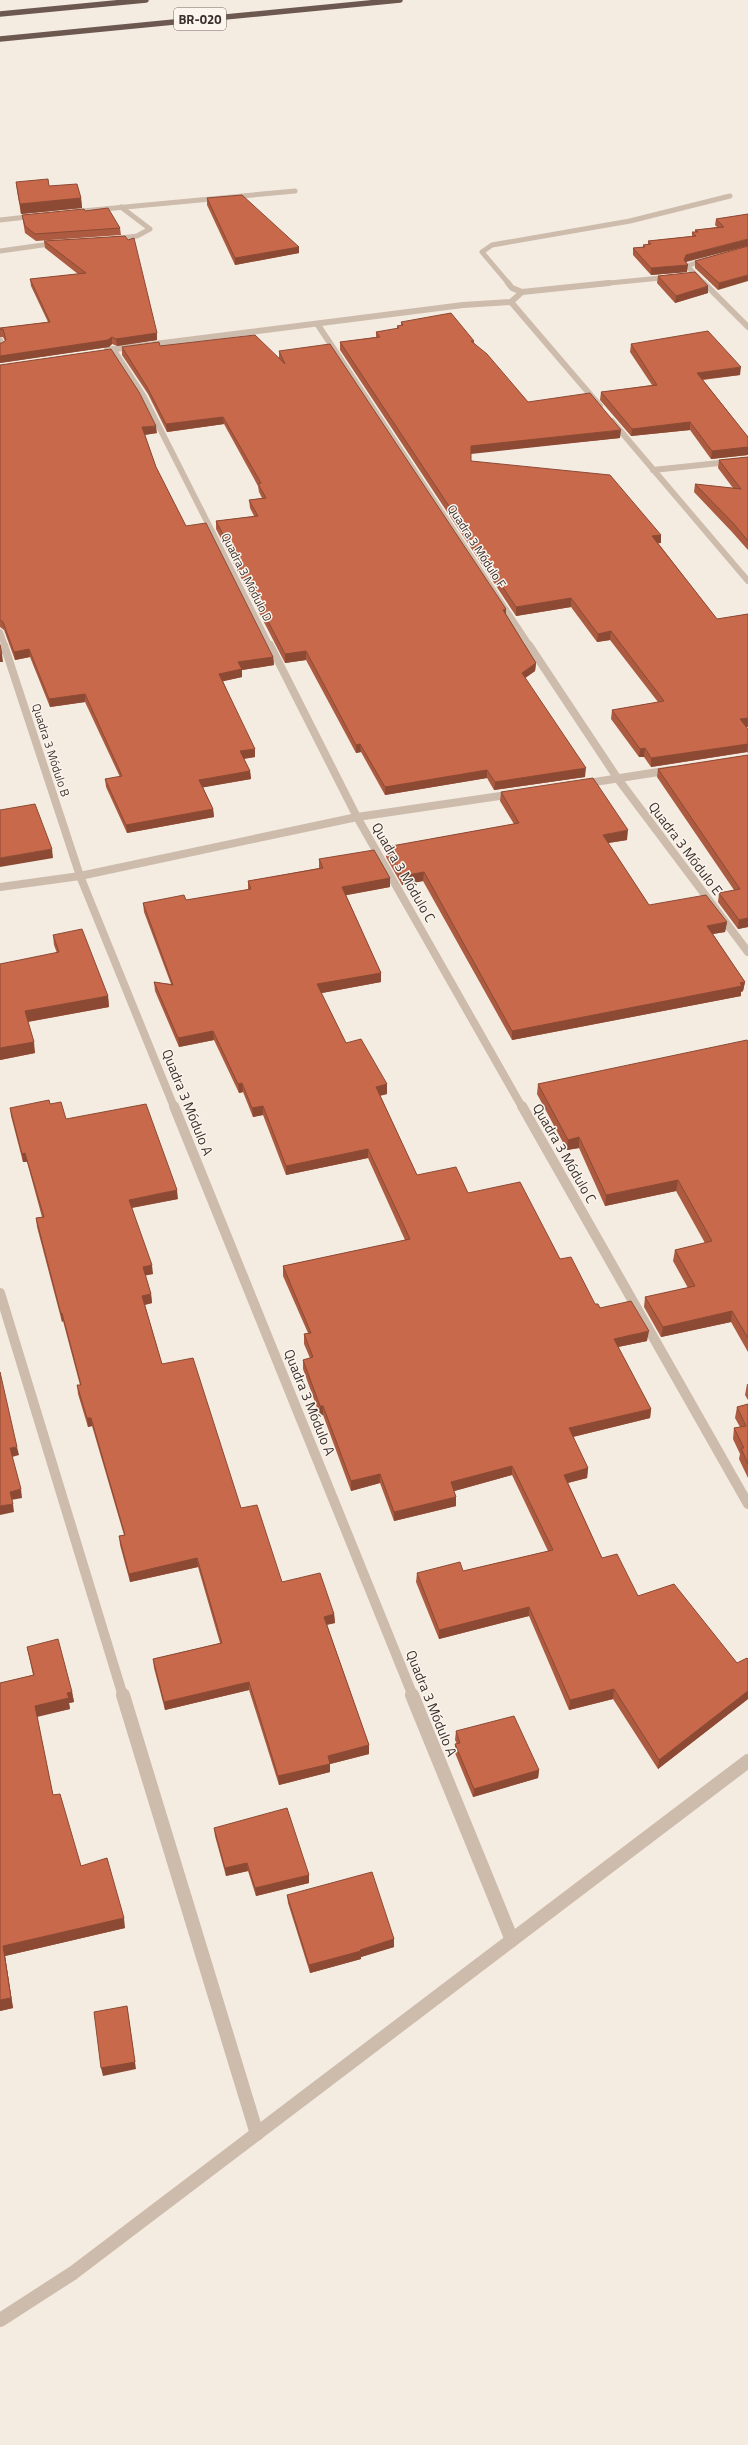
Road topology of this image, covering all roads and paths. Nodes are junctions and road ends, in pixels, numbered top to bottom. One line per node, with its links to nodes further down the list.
1 (146, 0): 3 (highway)
2 (397, 0): 4 (highway, BR-020)
3 (0, 14)
4 (0, 39)
5 (295, 191): 7 (street)
6 (730, 196): 18 (street)
7 (121, 207): 8 (street); 11 (street)
8 (68, 212)
9 (45, 215): 10 (street)
10 (0, 220)
11 (104, 240)
12 (65, 243): 13 (street)
13 (0, 251)
14 (717, 256): 15 (street)
15 (695, 275): 17 (street); 21 (street)
16 (679, 276): 18 (street)
17 (687, 276)
18 (522, 292): 19 (street)
19 (511, 302): 20 (street); 25 (street)
20 (318, 325): 22 (street); 29 (street, Quadra 3 Módulo F)
21 (748, 327)
22 (113, 349): 23 (street); 32 (street, Quadra 3 Módulo D)
23 (98, 352)
24 (748, 460): 25 (street)
25 (653, 470): 26 (street)
26 (748, 581)
27 (0, 632): 33 (street, Quadra 3 Módulo B)
28 (679, 769): 29 (street)
29 (618, 779): 30 (street); 35 (street, Quadra 3 Módulo E)
30 (570, 786)
31 (523, 793): 32 (street)
32 (357, 817): 33 (street); 37 (street, Quadra 3 Módulo C)
33 (80, 876): 34 (street); 39 (street, Quadra 3 Módulo A)
34 (0, 887)
35 (748, 952)
36 (0, 1293): 40 (street)
37 (748, 1504)
38 (748, 1761): 39 (street)
39 (512, 1940): 40 (street)
40 (256, 2134): 41 (street)
41 (0, 2320)

